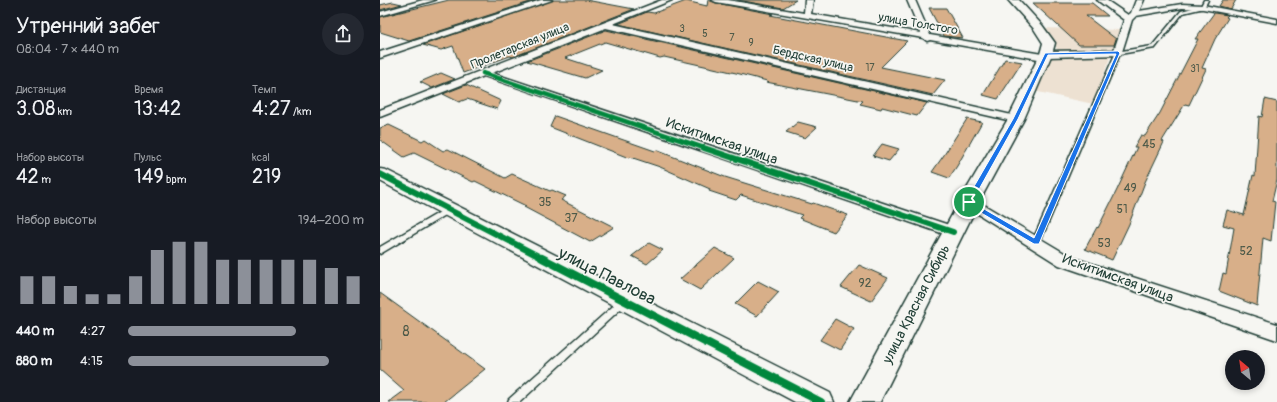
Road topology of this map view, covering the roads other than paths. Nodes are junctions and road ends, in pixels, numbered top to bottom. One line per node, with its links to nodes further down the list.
1 (431, 0): 11 (street)
2 (548, 0): 18 (street)
3 (668, 0): 15 (street, Пролетарская улица)
4 (716, 0): 12 (street, улица Толстого)
5 (809, 0): 12 (street)
6 (911, 0): 16 (street)
7 (1013, 0): 19 (main road)
8 (1101, 0): 13 (street)
9 (1140, 0): 13 (street)
10 (1204, 4): 13 (street); 14 (street); 17 (lane)
11 (380, 14)
12 (807, 16): 16 (street, улица Толстого)
13 (1131, 17): 17 (street)
14 (1277, 21)
15 (605, 25): 20 (street, Пролетарская улица); 22 (street, Бердская улица)
16 (927, 38): 19 (street, улица Толстого)
17 (1118, 53): 19 (street, улица Толстого); 27 (lane)
18 (380, 55)
19 (1045, 55): 22 (main road, улица Красная Сибирь)
20 (483, 73): 21 (street, Пролетарская улица); 26 (street, Искитимская улица)
21 (380, 114)
22 (1016, 119): 24 (main road, улица Красная Сибирь)
23 (380, 174): 25 (street, улица Павлова)
24 (969, 202): 26 (main road, улица Красная Сибирь); 27 (street, Искитимская улица)
25 (450, 210): 28 (lane); 29 (street, улица Павлова)
26 (953, 232): 33 (main road, улица Красная Сибирь)
27 (1036, 242): 30 (street, Искитимская улица)
28 (380, 251)
29 (624, 301): 31 (lane); 32 (street, улица Павлова)
30 (1277, 332)
31 (513, 402)
32 (821, 402)
33 (865, 402)

